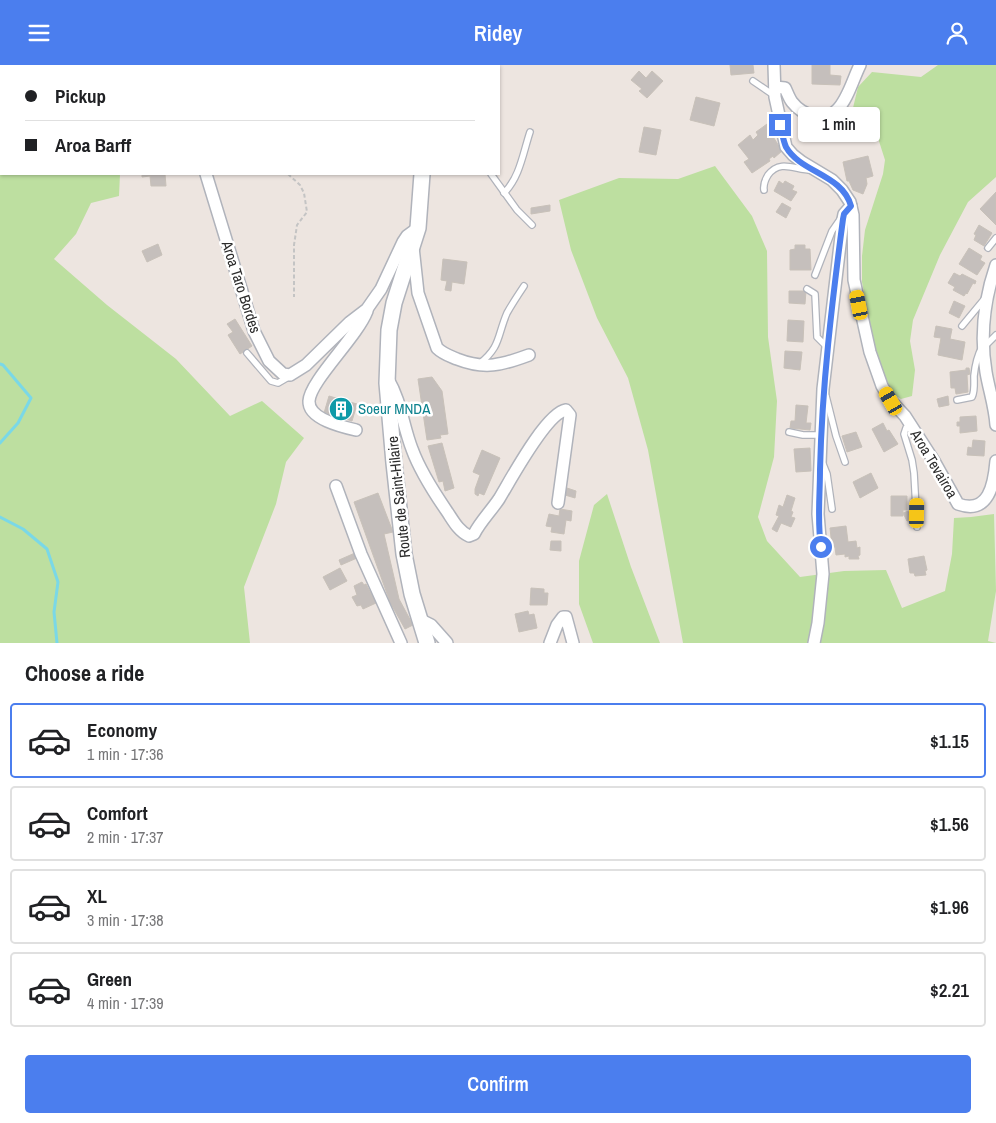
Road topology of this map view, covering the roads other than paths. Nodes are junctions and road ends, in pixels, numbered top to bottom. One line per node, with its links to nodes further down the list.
1 (774, 65): 4 (street)
2 (860, 65): 4 (street)
3 (753, 81): 4 (lane)
4 (775, 92): 6 (street)
5 (530, 132): 11 (lane)
6 (815, 170): 10 (lane); 12 (street)
7 (422, 175): 14 (main road, Route de Saint-Hilaire)
8 (492, 175): 11 (lane)
9 (205, 176): 31 (street, Aroa Taro Bordes)
10 (764, 190)
11 (504, 193): 13 (lane)
12 (847, 210): 19 (lane); 27 (street); 36 (street)
13 (532, 225)
14 (418, 228): 16 (main road, Route de Saint-Hilaire); 23 (street, Aroa Taro Bordes)
15 (996, 238): 17 (lane)
16 (413, 247): 30 (street); 32 (main road, Route de Saint-Hilaire)
17 (988, 248)
18 (996, 265): 21 (street)
19 (814, 275)
20 (524, 286): 30 (lane)
21 (991, 288): 24 (lane); 26 (street)
22 (807, 289): 27 (lane)
23 (368, 307): 31 (street, Aroa Taro Bordes); 38 (street, Aroa Taro Bordes)
24 (962, 326)
25 (996, 335): 26 (lane)
26 (983, 346): 34 (lane); 35 (street)
27 (828, 348): 33 (street)
28 (247, 353): 31 (lane, Aroa Taro Bordes)
29 (529, 355): 30 (street)
30 (477, 365)
31 (296, 372)
32 (387, 377): 45 (street); 48 (main road, Route de Saint-Hilaire)
33 (823, 389): 40 (street); 43 (lane)
34 (957, 400)
35 (994, 407): 37 (street)
36 (907, 420): 42 (street, Aroa Tevairoa); 47 (lane)
37 (996, 425)
38 (356, 430)
39 (789, 432): 40 (lane)
40 (821, 435): 41 (street)
41 (820, 460): 46 (lane); 54 (street)
42 (996, 461)
43 (846, 462)
44 (336, 486): 49 (street)
45 (558, 503)
46 (832, 509)
47 (917, 527)
48 (419, 619): 50 (main road, Route de Saint-Hilaire); 51 (street)
49 (401, 643)
50 (427, 643)
51 (447, 643)
52 (550, 643): 53 (street)
53 (573, 643)
54 (814, 643)

